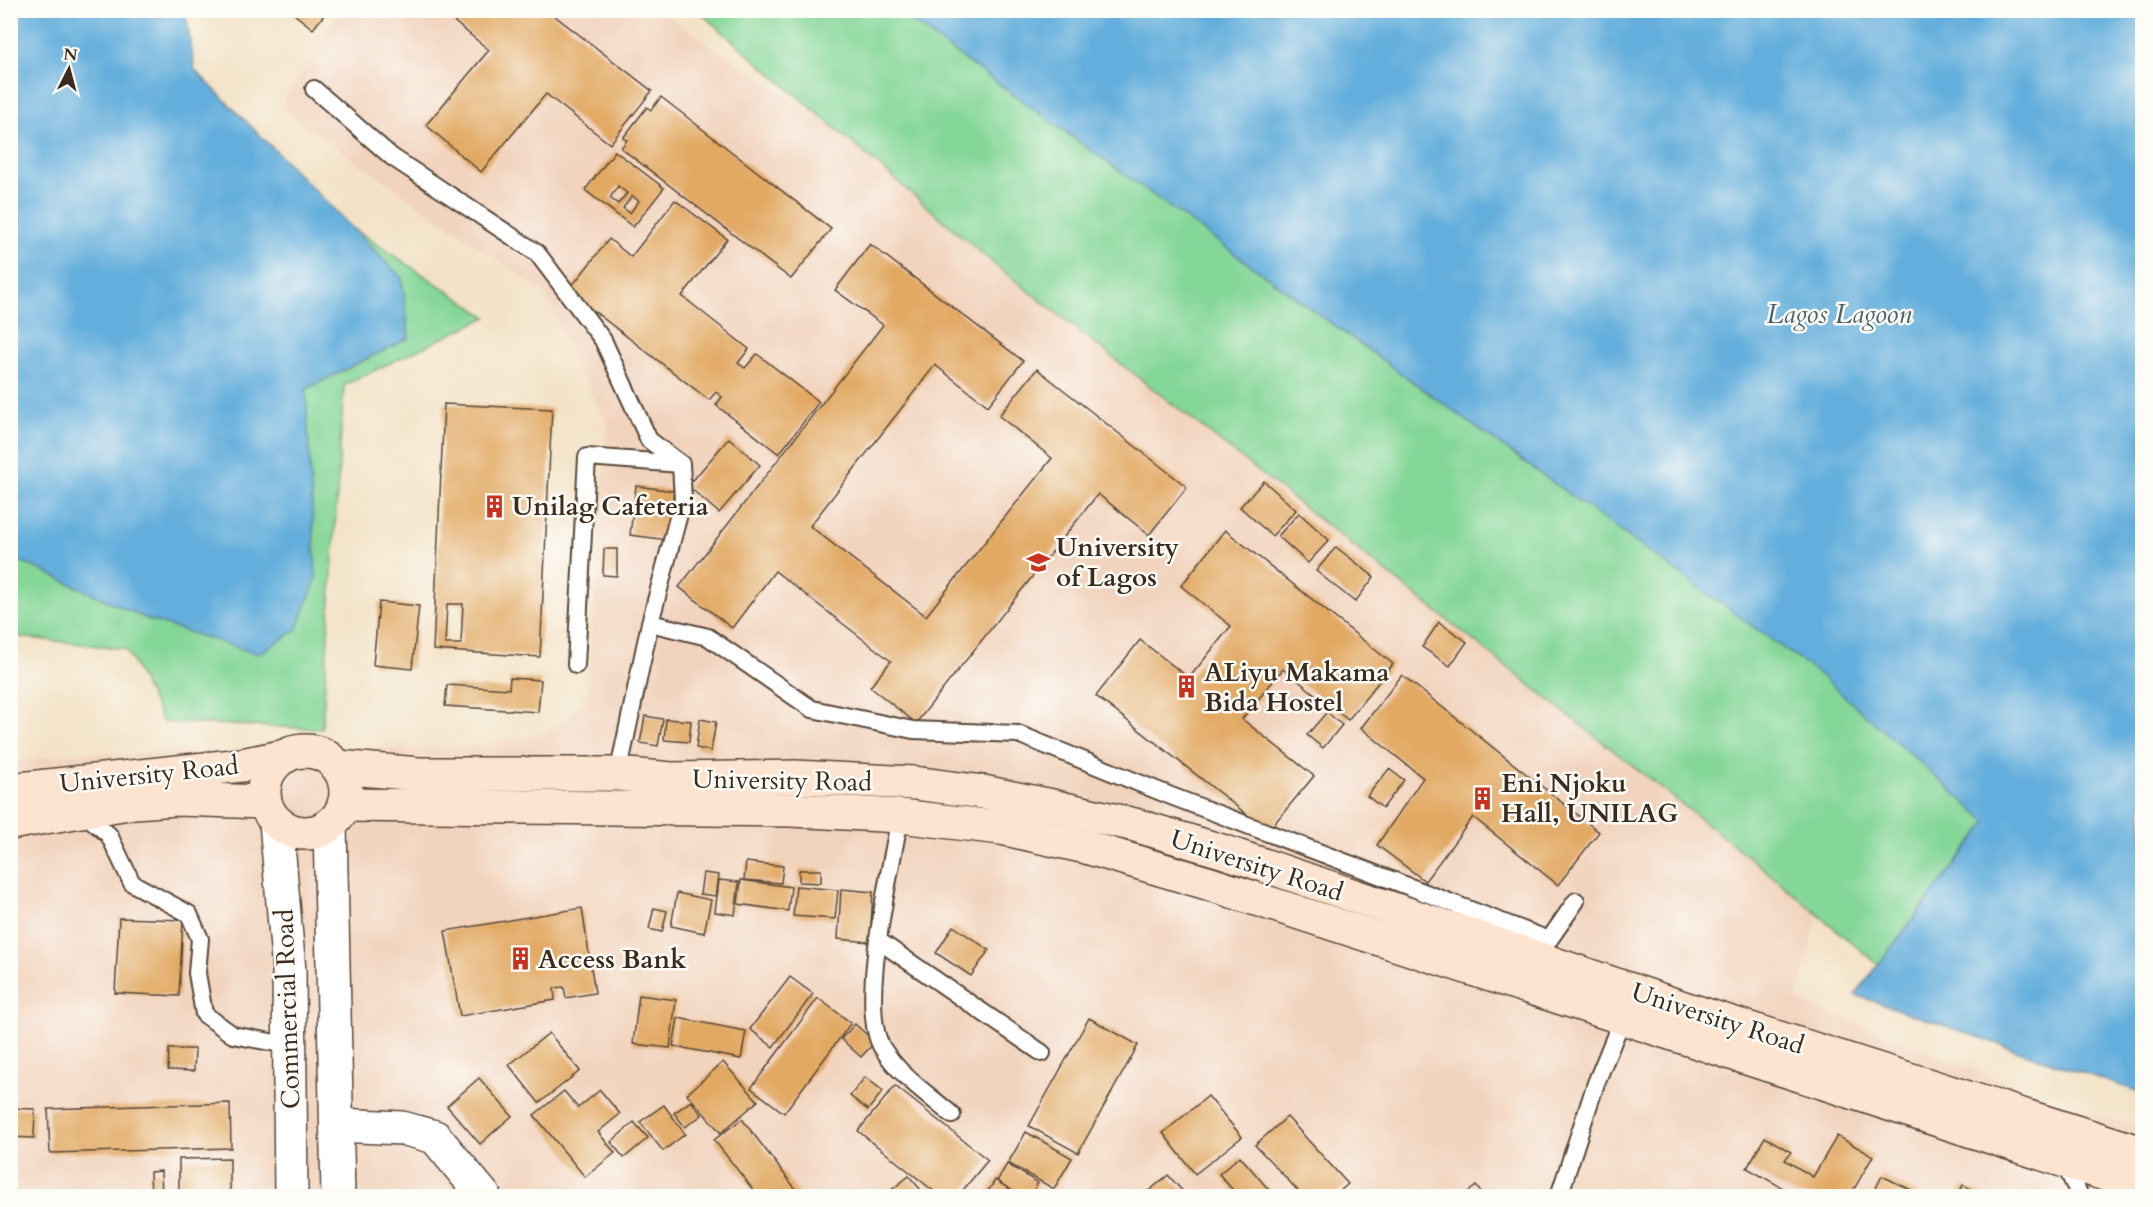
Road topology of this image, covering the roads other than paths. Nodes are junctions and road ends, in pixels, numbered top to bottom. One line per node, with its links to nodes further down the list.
1 (314, 89): 2 (lane)
2 (681, 464): 3 (lane); 4 (lane)
3 (650, 623): 7 (lane); 14 (lane)
4 (576, 665)
5 (286, 756): 6 (main road); 8 (main road, University Road); 10 (main road)
6 (338, 767): 7 (main road, University Road); 11 (main road)
7 (618, 774): 21 (main road, University Road)
8 (10, 789)
9 (80, 810): 10 (main road, University Road); 13 (main road, University Road); 17 (lane)
10 (271, 812): 11 (main road); 17 (street, Commercial Road)
11 (337, 815): 12 (main road, University Road); 20 (street, Commercial Road)
12 (900, 816): 15 (lane); 16 (main road, University Road)
13 (10, 823)
14 (1576, 901)
15 (879, 941): 18 (lane); 19 (lane)
16 (1623, 1017): 22 (main road, University Road); 27 (lane)
17 (292, 1046): 24 (street, Commercial Road)
18 (1042, 1053)
19 (952, 1115)
20 (337, 1125): 25 (street, Commercial Road); 26 (street)
21 (2142, 1153)
22 (2063, 1161): 23 (main road, University Road); 28 (lane)
23 (2142, 1186)
24 (291, 1197)
25 (338, 1197)
26 (484, 1197)
27 (1558, 1197)
28 (2080, 1197)

